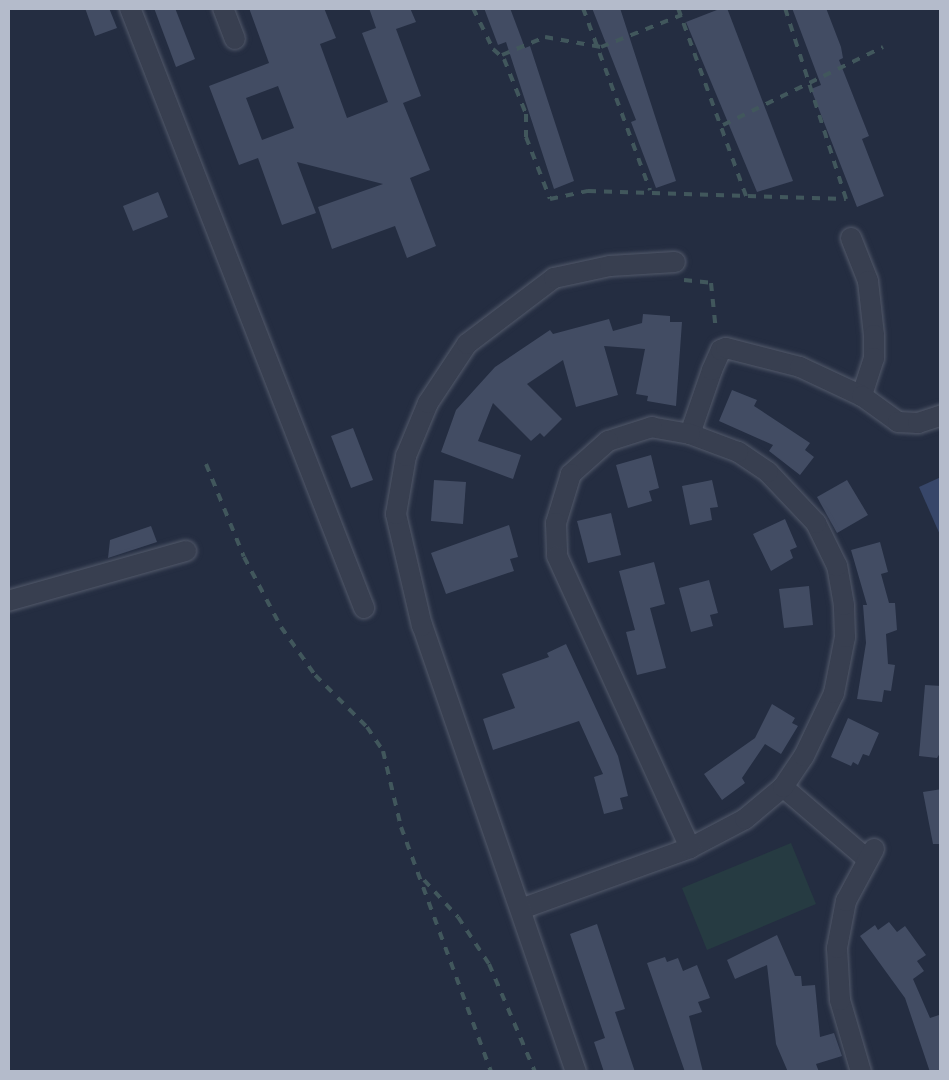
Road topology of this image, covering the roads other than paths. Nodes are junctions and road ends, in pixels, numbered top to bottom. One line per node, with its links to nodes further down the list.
1 (130, 8): 11 (street)
2 (222, 8): 3 (street)
3 (235, 39)
4 (851, 238): 6 (street)
5 (675, 262): 14 (street)
6 (862, 396): 7 (street); 8 (street)
7 (942, 415)
8 (690, 434): 12 (street); 13 (street)
9 (186, 552): 10 (street)
10 (8, 602)
11 (364, 608)
12 (783, 788): 13 (street); 16 (street)
13 (690, 848): 14 (street)
14 (521, 909): 15 (street)
15 (576, 1072)
16 (861, 1072)

